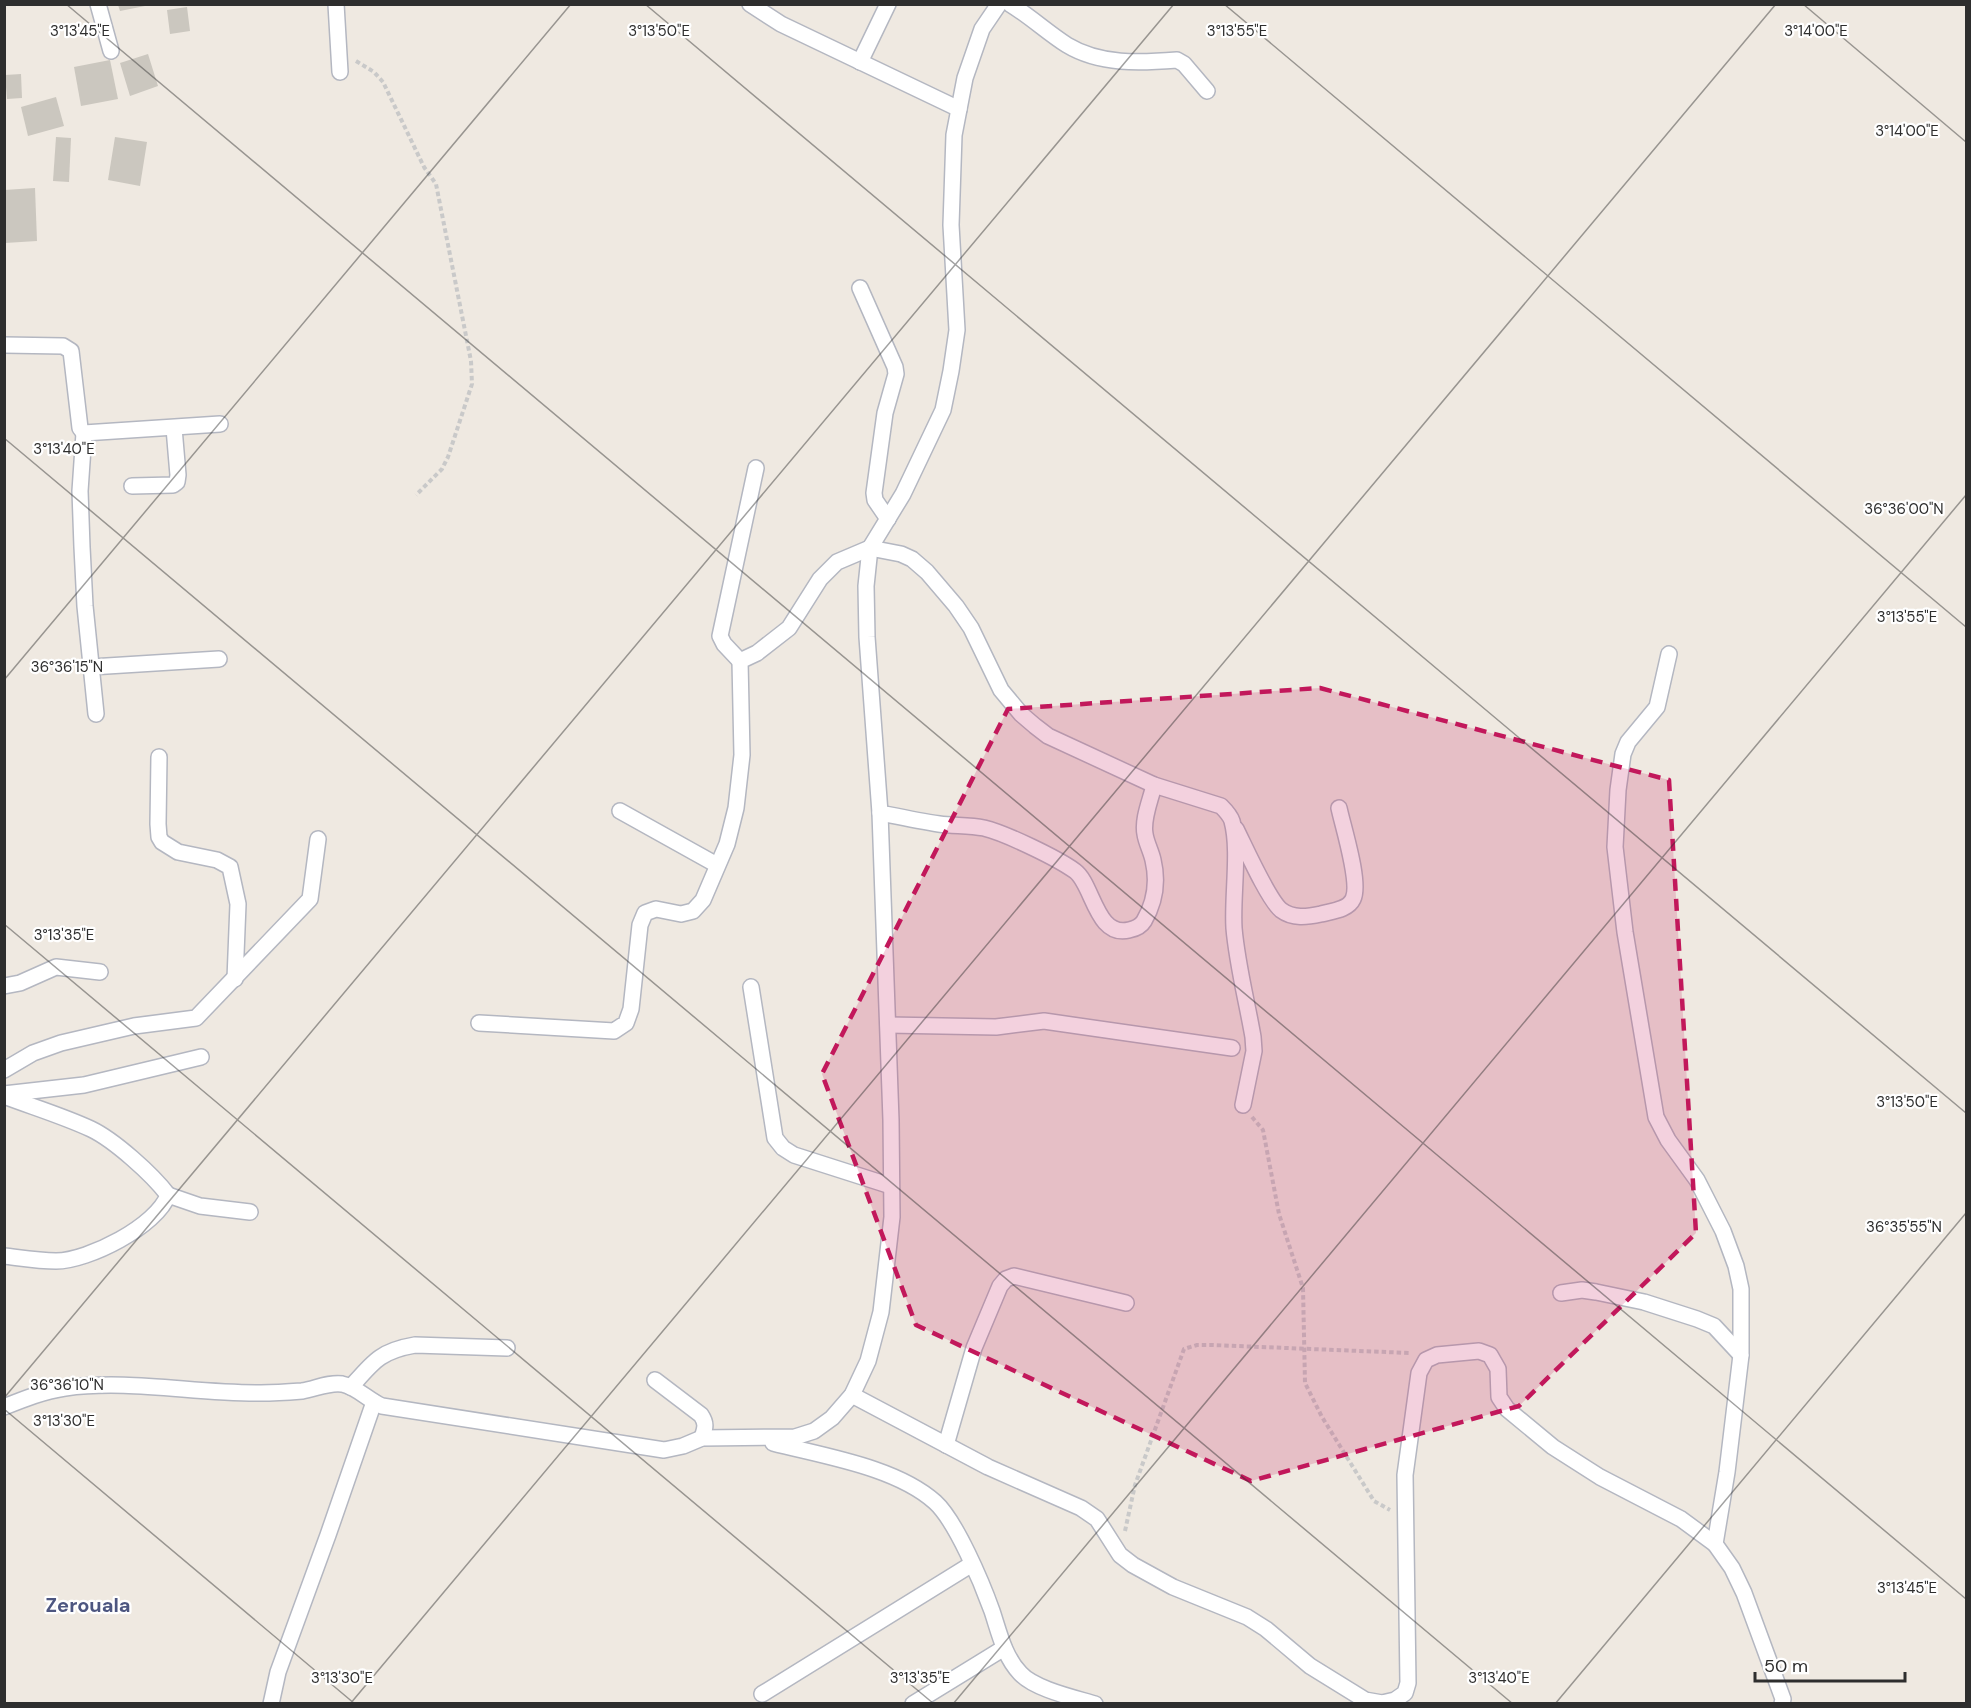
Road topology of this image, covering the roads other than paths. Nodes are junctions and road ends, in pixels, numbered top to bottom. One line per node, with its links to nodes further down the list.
1 (98, 4): 7 (street)
2 (336, 4): 9 (street)
3 (750, 4): 8 (street)
4 (888, 4): 8 (street)
5 (999, 4): 11 (street)
6 (1010, 4): 10 (street)
7 (111, 51)
8 (860, 62): 11 (street)
9 (340, 72)
10 (1207, 91)
11 (959, 109): 19 (street)
12 (860, 288): 19 (street)
13 (4, 345): 16 (street)
14 (220, 424): 15 (street)
15 (174, 428): 16 (street); 18 (street)
16 (84, 433): 24 (street)
17 (756, 468): 23 (street)
18 (132, 486)
19 (888, 519): 20 (street)
20 (870, 548): 23 (street); 27 (street); 30 (street)
21 (1669, 654): 52 (street)
22 (219, 659): 24 (street)
23 (740, 661): 33 (street)
24 (91, 668): 25 (street)
25 (96, 714)
26 (159, 757): 35 (street)
27 (1154, 785): 30 (street); 31 (street)
28 (1339, 808): 31 (street)
29 (620, 811): 33 (street)
30 (880, 813): 39 (street)
31 (1232, 821): 44 (street)
32 (318, 839): 35 (street)
33 (717, 865): 38 (street)
34 (100, 972): 36 (street)
35 (235, 979): 42 (street)
36 (4, 986)
37 (751, 987): 45 (street)
38 (479, 1023)
39 (888, 1024): 40 (street); 45 (street)
40 (1232, 1048)
41 (201, 1057): 43 (street)
42 (4, 1070)
43 (4, 1095): 46 (street)
44 (1244, 1105)
45 (891, 1186): 55 (street)
46 (168, 1195): 47 (street); 48 (street)
47 (250, 1212)
48 (4, 1256)
49 (1561, 1293): 52 (street)
50 (1126, 1303): 60 (street)
51 (507, 1348): 54 (street)
52 (1741, 1355): 61 (street)
53 (655, 1380): 58 (street)
54 (351, 1387): 56 (street); 57 (street)
55 (852, 1395): 59 (street); 60 (street)
56 (374, 1402): 58 (street); 65 (street)
57 (4, 1407)
58 (702, 1438): 59 (street)
59 (755, 1438): 62 (street)
60 (946, 1445): 61 (street)
61 (1715, 1544): 68 (street)
62 (972, 1564): 63 (street); 64 (street)
63 (1004, 1648): 66 (street); 67 (street)
64 (762, 1694)
65 (271, 1704)
66 (913, 1704)
67 (1095, 1704)
68 (1782, 1704)

